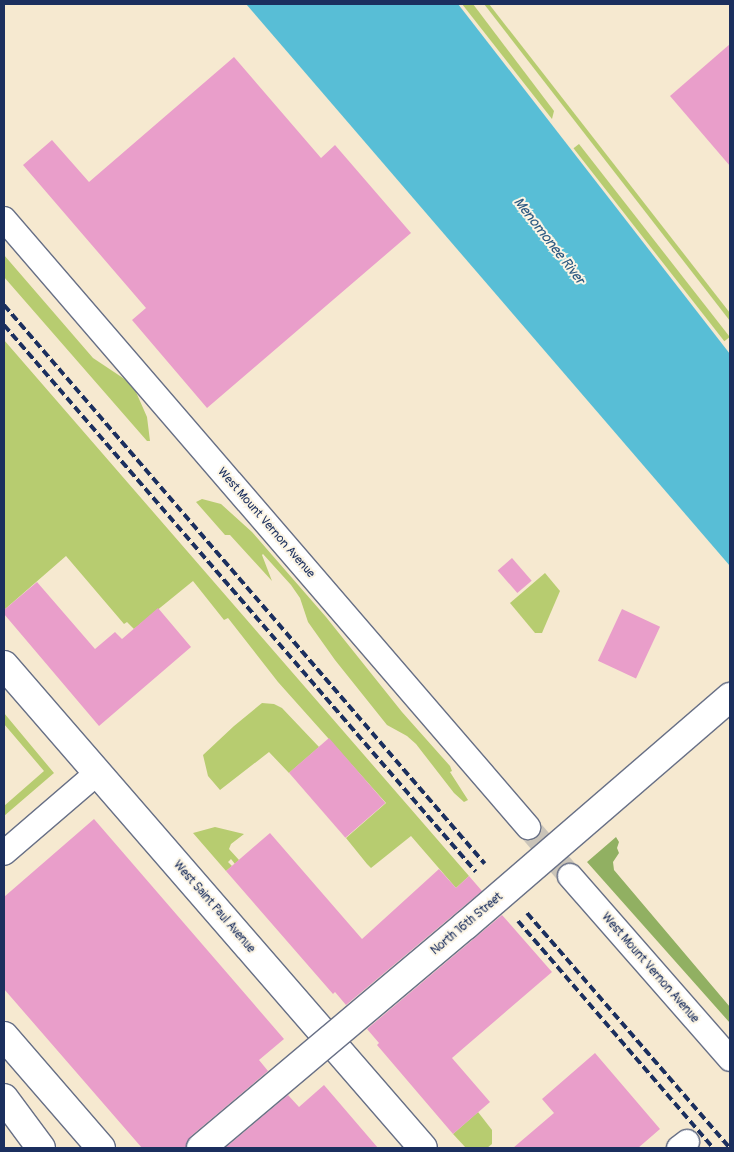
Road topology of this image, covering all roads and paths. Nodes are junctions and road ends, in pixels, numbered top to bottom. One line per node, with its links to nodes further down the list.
1 (4, 219): 5 (street, West Mount Vernon Avenue)
2 (4, 665): 4 (main road, West Saint Paul Avenue)
3 (730, 697): 14 (main road, North 16th Street, bridge)
4 (97, 773): 6 (street); 15 (main road, West Saint Paul Avenue)
5 (528, 827)
6 (4, 853)
7 (570, 876): 9 (street, West Mount Vernon Avenue)
8 (4, 1036): 13 (main road)
9 (730, 1059)
10 (4, 1098): 12 (main road)
11 (4, 1106): 12 (main road)
12 (41, 1148)
13 (101, 1148)
14 (201, 1148)
15 (423, 1148)

